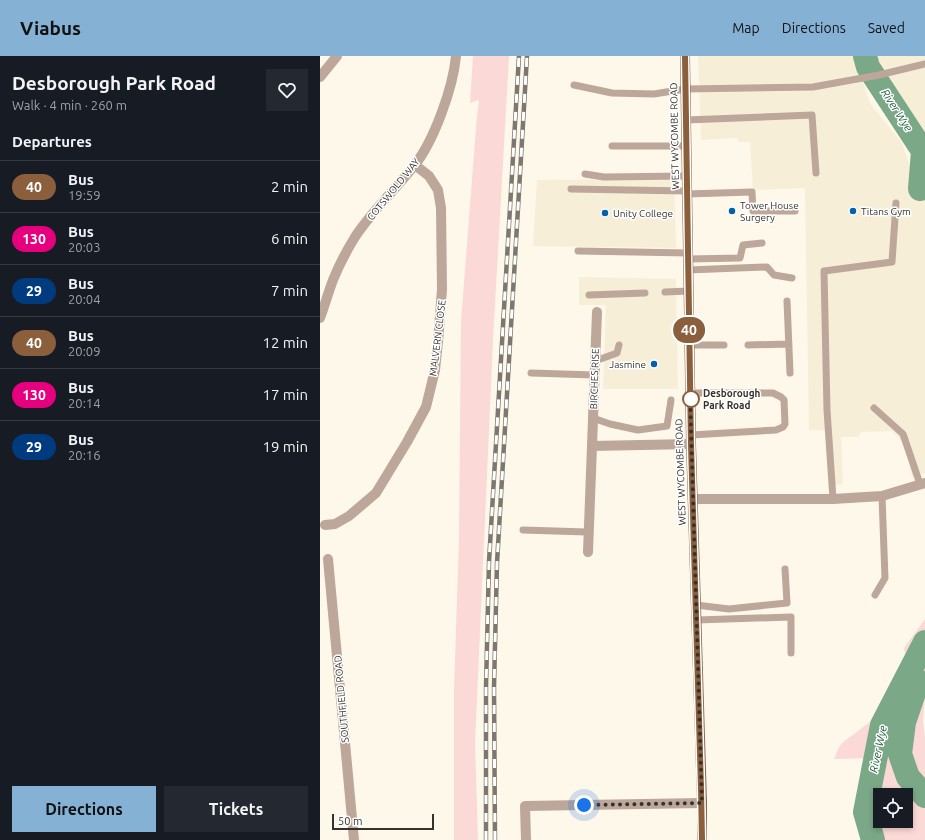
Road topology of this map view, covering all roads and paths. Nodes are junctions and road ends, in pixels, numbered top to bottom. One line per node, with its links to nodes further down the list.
1 (337, 56): 5 (street)
2 (456, 56): 11 (street, COTSWOLD WAY)
3 (685, 56): 7 (main road, WEST WYCOMBE ROAD)
4 (925, 64): 7 (lane)
5 (320, 77)
6 (574, 85): 7 (lane)
7 (685, 89): 8 (main road, WEST WYCOMBE ROAD)
8 (686, 120): 10 (main road, WEST WYCOMBE ROAD); 12 (lane)
9 (612, 146): 10 (lane)
10 (686, 146): 14 (main road, WEST WYCOMBE ROAD)
11 (415, 166): 30 (street, COTSWOLD WAY); 50 (street, MALVERN CLOSE)
12 (816, 173)
13 (585, 174): 14 (lane)
14 (687, 176): 16 (main road, WEST WYCOMBE ROAD)
15 (571, 189): 16 (lane)
16 (687, 193): 18 (lane); 21 (main road, WEST WYCOMBE ROAD)
17 (896, 203): 49 (lane)
18 (795, 211)
19 (762, 243): 21 (lane)
20 (578, 251): 21 (lane)
21 (688, 256): 22 (main road, WEST WYCOMBE ROAD)
22 (688, 270): 23 (lane); 24 (main road, WEST WYCOMBE ROAD)
23 (792, 278)
24 (689, 291): 25 (lane); 33 (main road, WEST WYCOMBE ROAD)
25 (665, 292)
26 (645, 293): 27 (lane)
27 (589, 295)
28 (787, 301): 31 (lane)
29 (597, 312): 36 (street, BIRCHES RISE)
30 (320, 318)
31 (789, 344): 35 (lane); 38 (lane)
32 (619, 345): 36 (lane)
33 (690, 345): 34 (lane); 40 (main road, WEST WYCOMBE ROAD)
34 (724, 345)
35 (748, 345)
36 (595, 361): 39 (street, BIRCHES RISE)
37 (531, 373): 39 (lane)
38 (790, 373)
39 (594, 375): 43 (street, BIRCHES RISE)
40 (690, 393): 44 (main road, WEST WYCOMBE ROAD); 44 (lane)
41 (671, 400): 43 (lane)
42 (874, 408): 46 (lane)
43 (593, 418): 45 (street, BIRCHES RISE)
44 (691, 439): 45 (street); 48 (main road, WEST WYCOMBE ROAD)
45 (592, 446): 52 (street, BIRCHES RISE)
46 (923, 484): 47 (street)
47 (882, 496): 49 (street); 56 (lane)
48 (693, 499): 49 (street); 57 (main road, WEST WYCOMBE ROAD)
49 (834, 499)
50 (325, 525)
51 (523, 530): 52 (lane)
52 (588, 532): 53 (street, BIRCHES RISE)
53 (588, 552)
54 (328, 559): 61 (street, SOUTHFIELD ROAD)
55 (785, 569): 57 (lane)
56 (875, 595)
57 (696, 605): 58 (main road, WEST WYCOMBE ROAD)
58 (696, 620): 59 (lane); 60 (main road, WEST WYCOMBE ROAD)
59 (791, 653)
60 (702, 803): 62 (street); 63 (main road, WEST WYCOMBE ROAD)
61 (354, 840)
62 (526, 840)
63 (702, 840)

